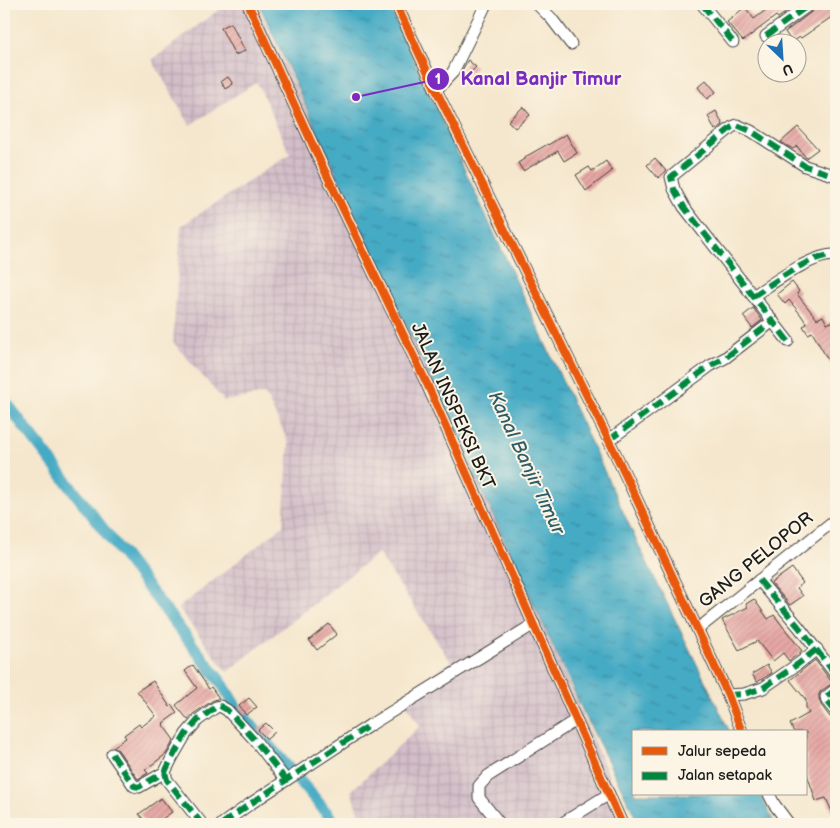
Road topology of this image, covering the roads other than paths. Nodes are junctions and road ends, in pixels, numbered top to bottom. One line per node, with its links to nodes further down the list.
1 (248, 4): 19 (street, JALAN INSPEKSI BKT)
2 (396, 4): 10 (street)
3 (486, 4): 10 (street)
4 (537, 4): 9 (street)
5 (702, 4): 8 (street)
6 (810, 4): 7 (street)
7 (772, 32)
8 (733, 42)
9 (571, 44)
10 (436, 90): 16 (street)
11 (836, 176): 13 (street)
12 (836, 256): 13 (street)
13 (753, 296): 14 (street)
14 (773, 321): 15 (street); 16 (street)
15 (788, 341)
16 (609, 440): 20 (street)
17 (836, 518): 18 (street, GANG PELOPOR)
18 (758, 580): 20 (street, GANG PELOPOR); 21 (street)
19 (534, 624): 26 (street, JALAN INSPEKSI BKT); 30 (street)
20 (698, 629): 24 (street)
21 (816, 649): 22 (street); 24 (street)
22 (836, 675)
23 (836, 689): 25 (street)
24 (728, 695): 27 (street)
25 (836, 712)
26 (576, 720): 31 (street, JALAN INSPEKSI BKT); 35 (street)
27 (741, 730)
28 (112, 754): 29 (street)
29 (165, 772): 30 (street); 33 (street)
30 (288, 779): 34 (street)
31 (609, 794): 36 (street); 37 (street, JALAN INSPEKSI BKT)
32 (770, 796): 38 (street)
33 (202, 824)
34 (222, 824)
35 (500, 824)
36 (561, 824)
37 (622, 824)
38 (789, 824)

